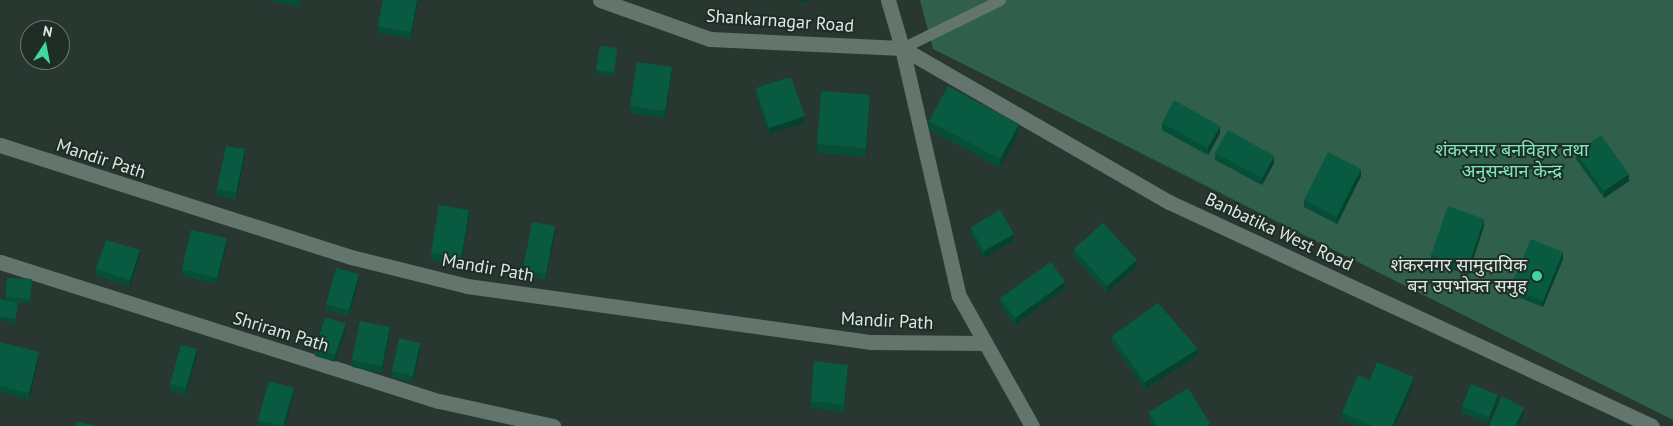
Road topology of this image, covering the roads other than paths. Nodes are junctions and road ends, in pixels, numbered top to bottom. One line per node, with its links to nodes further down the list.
1 (600, 0): 4 (street, Shankarnagar Road)
2 (888, 0): 4 (street)
3 (1000, 0): 4 (lane)
4 (902, 48): 7 (street); 10 (street, Banbatika West Road)
5 (0, 145): 7 (street, Mandir Path)
6 (0, 262): 8 (street, Shriram Path)
7 (985, 343): 9 (street)
8 (553, 426)
9 (1032, 426)
10 (1652, 426)

